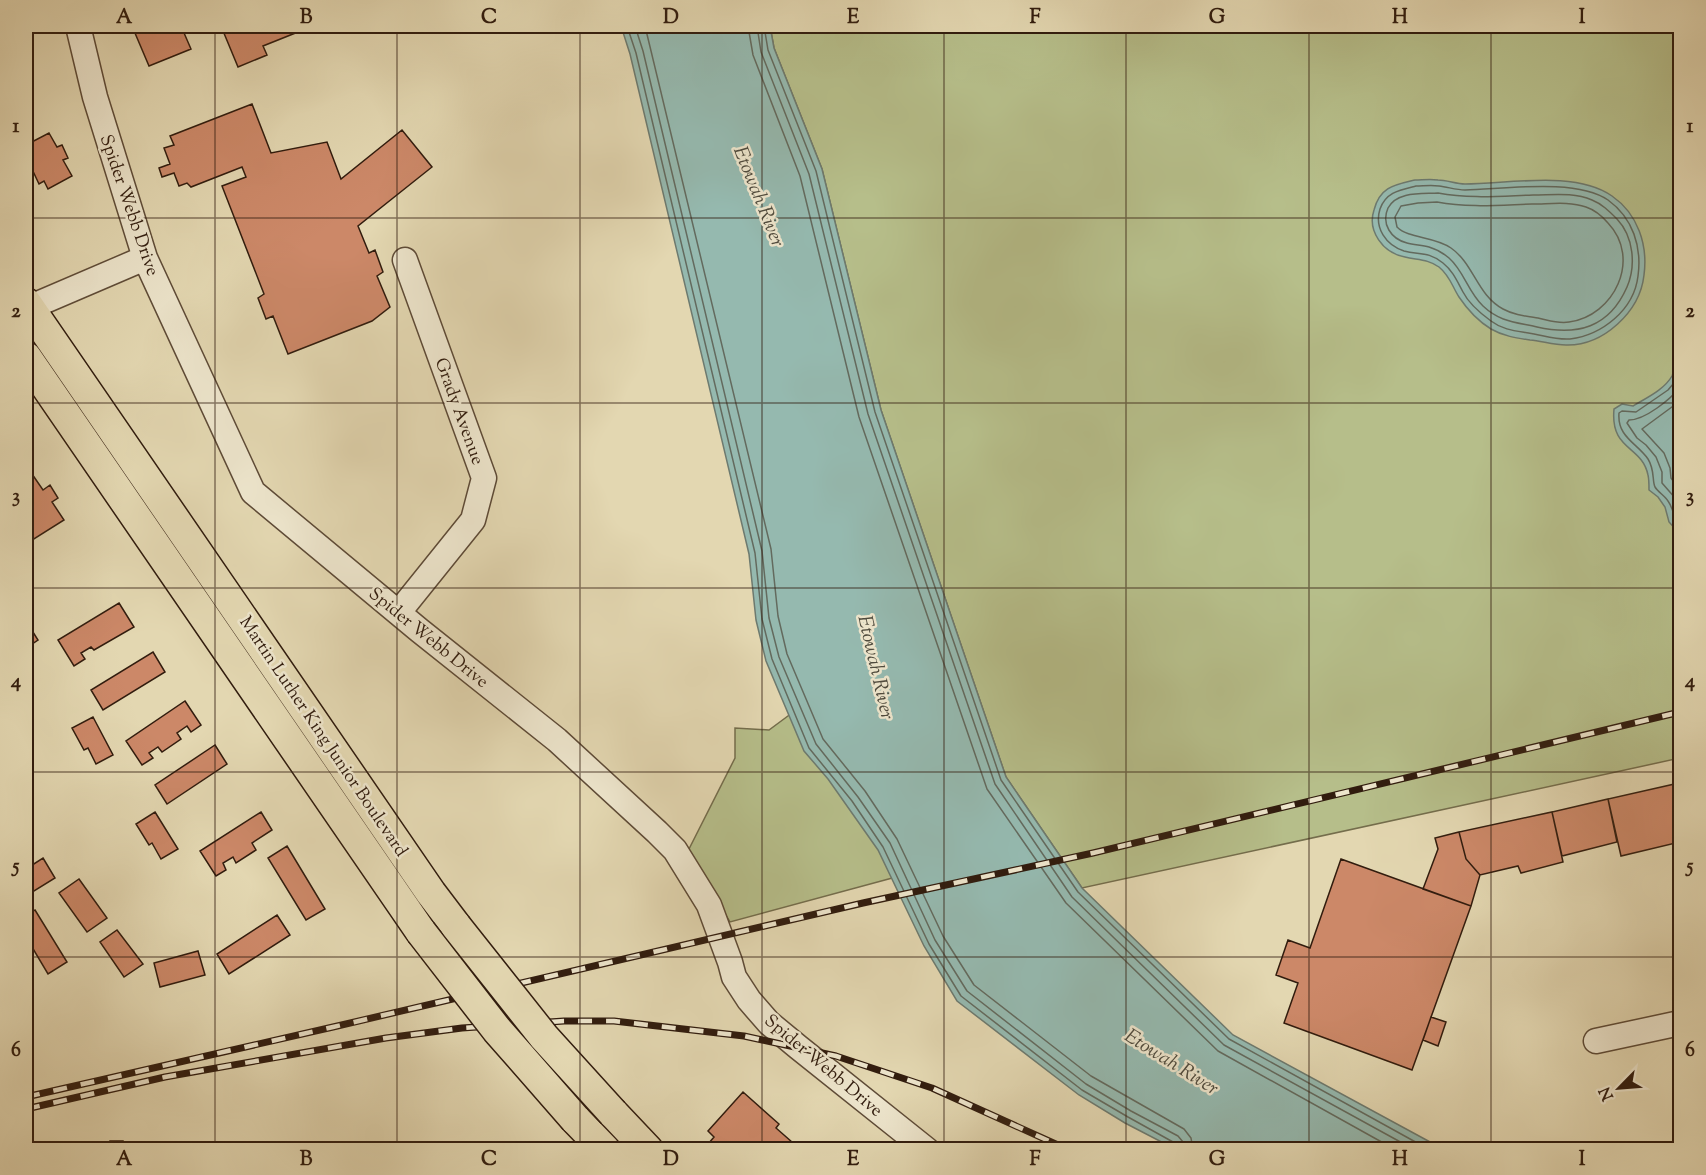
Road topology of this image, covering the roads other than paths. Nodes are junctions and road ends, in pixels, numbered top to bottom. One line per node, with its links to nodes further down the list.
1 (78, 26): 2 (street, Spider Webb Drive)
2 (145, 258): 4 (street); 6 (street, Spider Webb Drive)
3 (405, 260): 6 (street, Grady Avenue)
4 (27, 307): 9 (main road, Martin Luther King Junior Boulevard, bridge)
5 (26, 357): 10 (main road, Martin Luther King Junior Boulevard, bridge)
6 (399, 612): 12 (street, Spider Webb Drive)
7 (1680, 1023): 8 (street)
8 (1596, 1041)
9 (619, 1120): 10 (street); 11 (main road, Martin Luther King Junior Boulevard)
10 (602, 1148)
11 (648, 1149)
12 (927, 1149)

